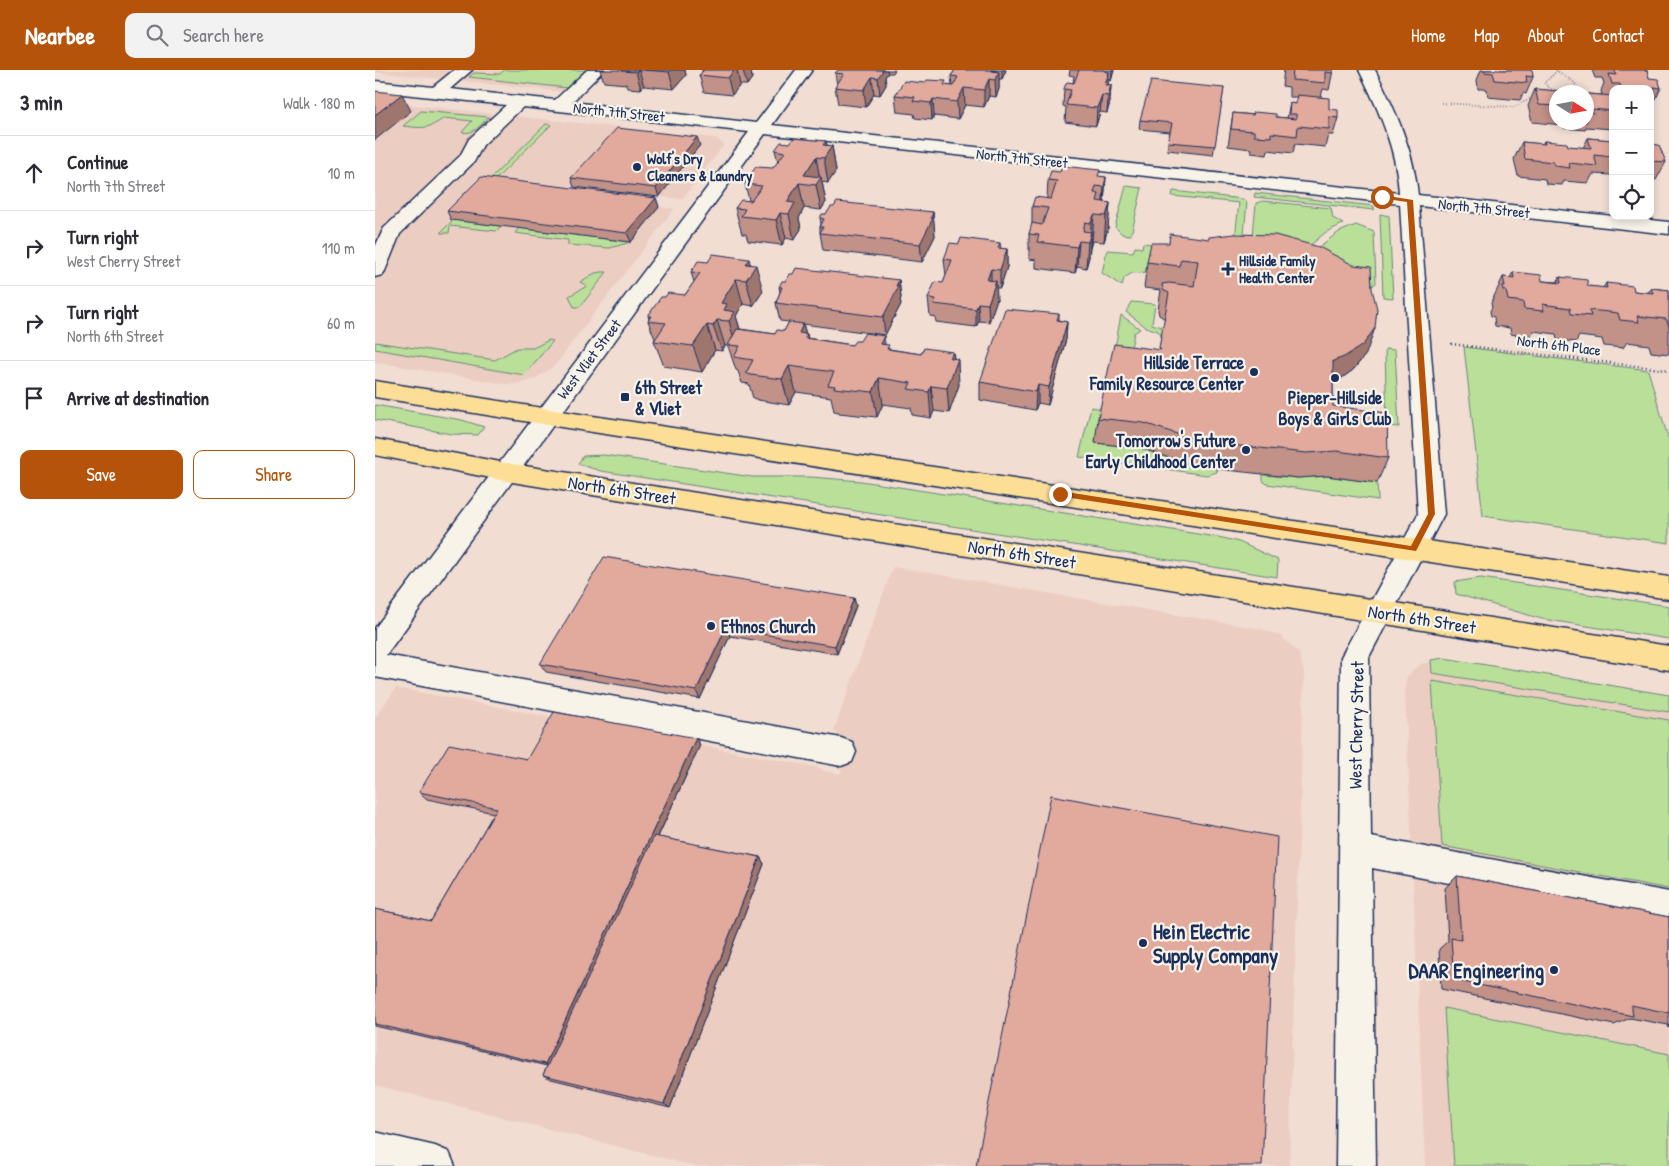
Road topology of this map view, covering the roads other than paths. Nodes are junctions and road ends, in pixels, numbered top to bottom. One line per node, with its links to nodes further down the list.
1 (464, 70): 6 (street)
2 (596, 70): 8 (street)
3 (804, 70): 9 (street, West Vliet Street)
4 (1367, 70): 10 (street, West Cherry Street)
5 (375, 86): 6 (street, North 7th Street)
6 (437, 92): 7 (street, North 7th Street)
7 (520, 102): 8 (street, North 7th Street); 12 (street)
8 (559, 106): 9 (street, North 7th Street)
9 (760, 129): 10 (street, North 7th Street); 14 (street, West Vliet Street)
10 (1410, 200): 11 (street, North 7th Street); 17 (street, West Cherry Street)
11 (1669, 228)
12 (375, 271)
13 (375, 389): 14 (main road)
14 (546, 417): 16 (street, West Vliet Street); 17 (main road)
15 (375, 447): 16 (main road, North 6th Street)
16 (506, 472): 19 (main road, North 6th Street); 20 (street, West Vliet Street)
17 (1413, 549): 18 (main road); 19 (street, West Cherry Street)
18 (1669, 588)
19 (1380, 612): 21 (main road, North 6th Street); 24 (street, West Cherry Street)
20 (375, 650)
21 (1669, 658)
22 (375, 665): 23 (street)
23 (841, 752)
24 (1355, 850): 25 (street); 28 (street, West Cherry Street)
25 (1669, 909)
26 (375, 1151): 27 (street)
27 (435, 1166)
28 (1356, 1166)

